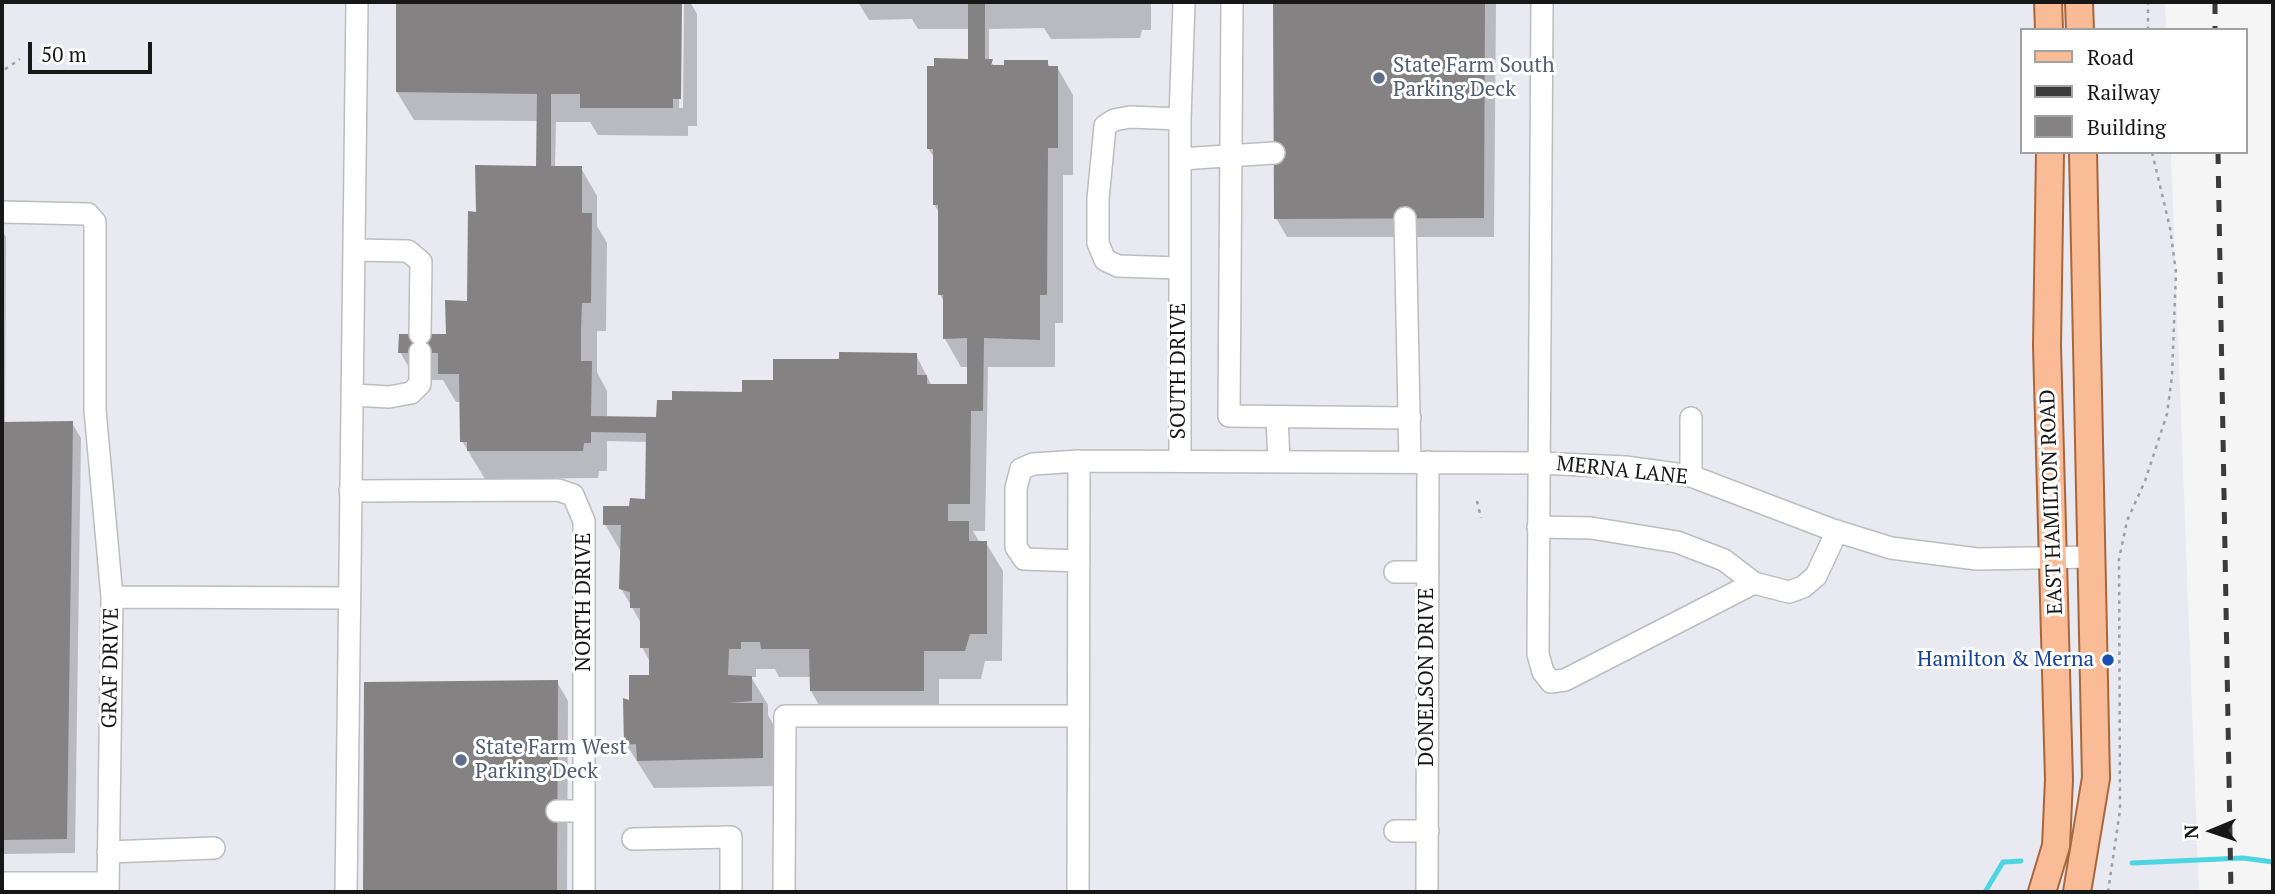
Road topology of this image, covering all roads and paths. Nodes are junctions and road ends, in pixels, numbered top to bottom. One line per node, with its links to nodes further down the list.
1 (357, 2): 22 (street)
2 (1184, 2): 13 (street, SOUTH DRIVE)
3 (1232, 2): 17 (street)
4 (1542, 2): 32 (street)
5 (2048, 2): 8 (main road)
6 (2079, 2): 9 (main road)
7 (2148, 2): 10 (path)
8 (2049, 28)
9 (2080, 28)
10 (2148, 28)
11 (20, 59): 12 (path)
12 (2, 77)
13 (1180, 119): 18 (street, SOUTH DRIVE); 23 (street)
14 (2050, 154): 40 (main road, EAST HAMILTON ROAD)
15 (2083, 154): 39 (main road, EAST HAMILTON ROAD)
16 (2152, 154): 66 (path)
17 (1231, 158): 18 (street); 19 (street); 25 (street)
18 (1180, 159): 23 (street, SOUTH DRIVE)
19 (1274, 160)
20 (2, 212): 45 (street)
21 (1405, 218): 26 (street, DONELSON DRIVE)
22 (354, 250): 24 (street); 24 (street)
23 (1179, 268): 29 (street, SOUTH DRIVE)
24 (354, 394): 34 (street)
25 (1277, 417): 26 (street); 30 (street)
26 (1410, 418): 31 (street, DONELSON DRIVE)
27 (1691, 418): 33 (street)
28 (1079, 461): 29 (street, SOUTH DRIVE); 41 (street); 41 (street, SOUTH DRIVE)
29 (1180, 461): 30 (street, MERNA LANE)
30 (1279, 462): 31 (street, MERNA LANE)
31 (1419, 462): 32 (street, MERNA LANE); 43 (street, DONELSON DRIVE)
32 (1539, 463): 33 (street, MERNA LANE); 37 (street)
33 (1690, 476): 38 (street, MERNA LANE)
34 (350, 491): 46 (street); 49 (street, NORTH DRIVE)
35 (1477, 501): 36 (path)
36 (1481, 518)
37 (1538, 527): 44 (street); 44 (street)
38 (1837, 531): 40 (street, MERNA LANE); 44 (street)
39 (2092, 557): 40 (street, MERNA LANE); 65 (main road, EAST HAMILTON ROAD)
40 (2054, 559): 64 (main road, EAST HAMILTON ROAD)
41 (1079, 561): 47 (street)
42 (1395, 572): 43 (street)
43 (1428, 572): 51 (street, DONELSON DRIVE)
44 (1754, 583)
45 (112, 597): 46 (street, GRAF DRIVE); 54 (street, GRAF DRIVE)
46 (349, 597): 58 (street)
47 (1078, 716): 61 (street); 62 (street)
48 (557, 811): 49 (street)
49 (584, 811): 59 (street, NORTH DRIVE)
50 (1395, 831): 51 (street)
51 (1428, 831): 63 (street, DONELSON DRIVE)
52 (633, 839): 60 (street)
53 (214, 848): 54 (street)
54 (108, 852): 57 (street, GRAF DRIVE)
55 (2, 883): 56 (street)
56 (50, 888): 57 (street)
57 (108, 888)
58 (346, 892)
59 (584, 892)
60 (731, 892)
61 (784, 892)
62 (1078, 892)
63 (1427, 892)
64 (2042, 892)
65 (2077, 892)
66 (2108, 892)

